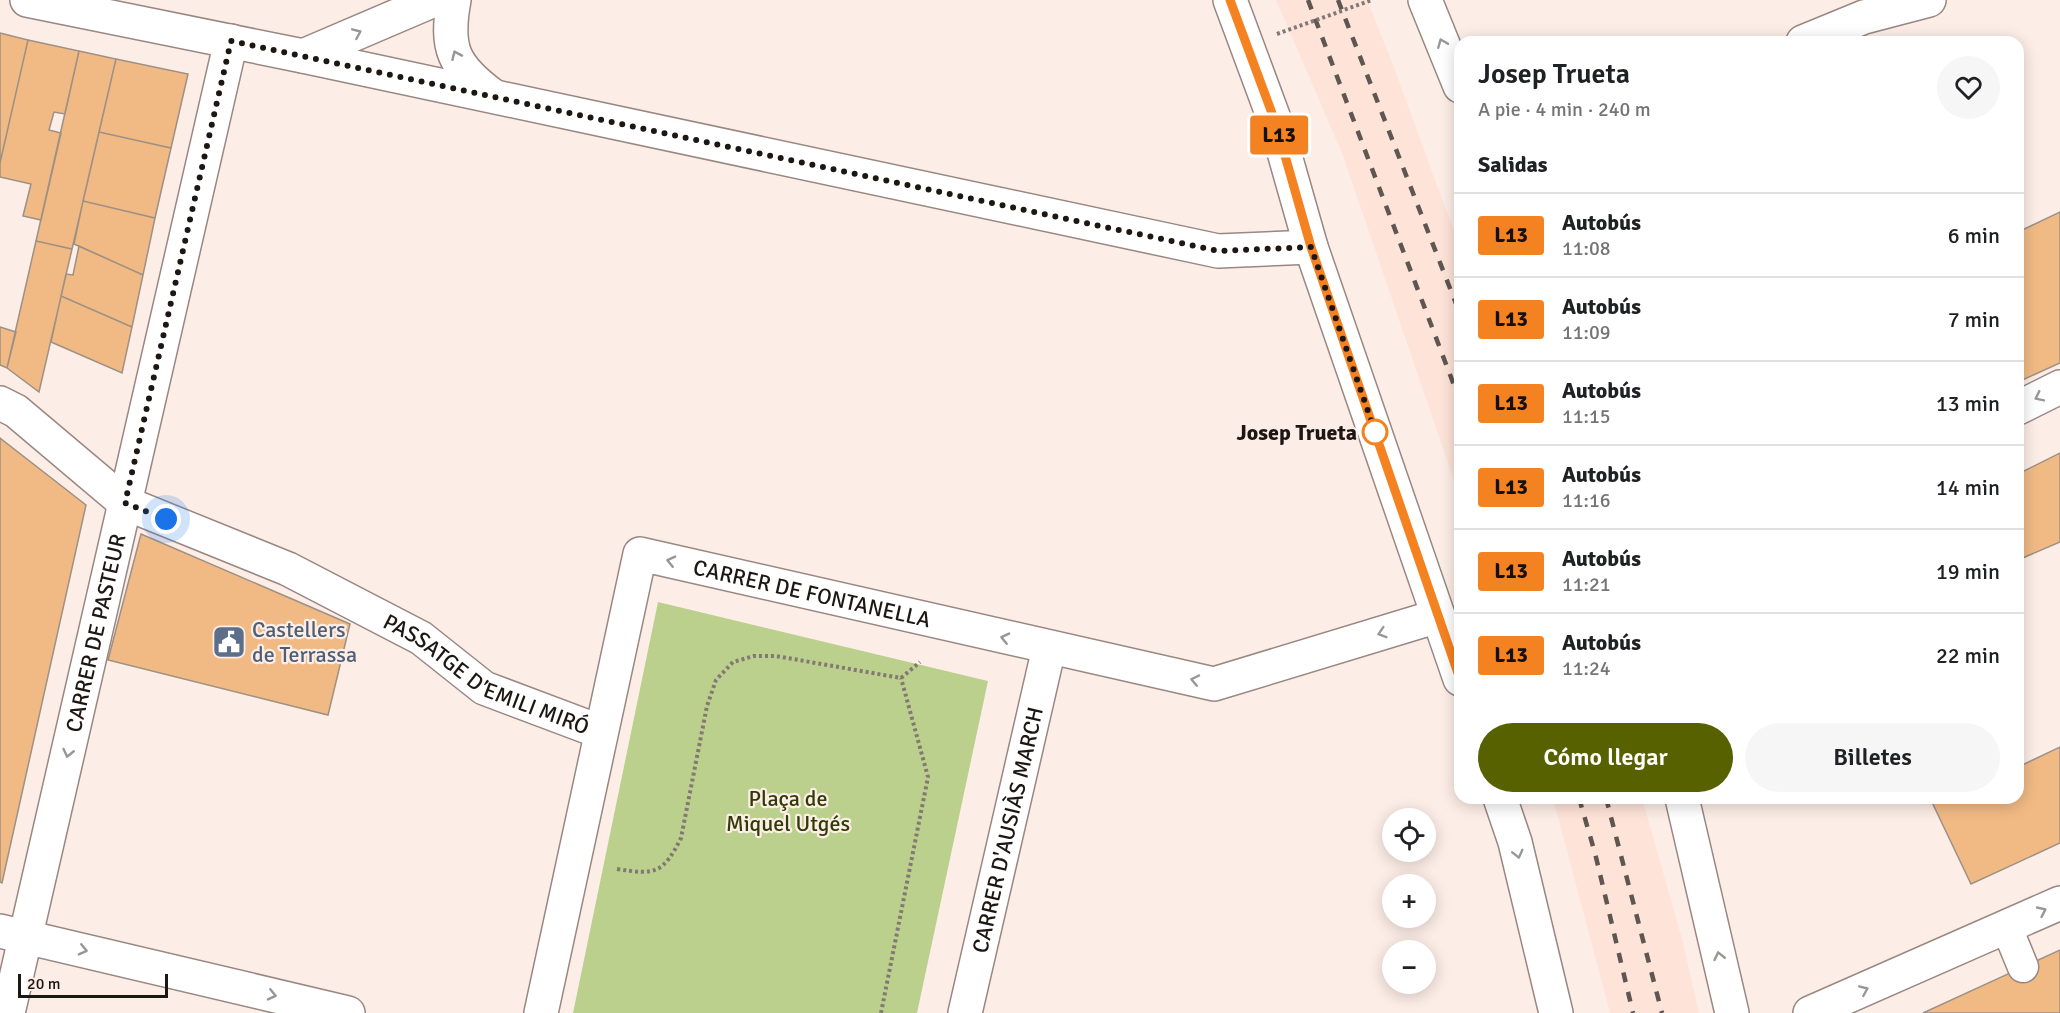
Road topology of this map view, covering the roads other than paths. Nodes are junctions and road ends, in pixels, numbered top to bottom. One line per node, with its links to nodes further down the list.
1 (27, 0): 9 (street)
2 (434, 0): 10 (street, one-way to 2)
3 (454, 0): 12 (street, one-way to 3)
4 (1230, 0): 13 (street)
5 (1425, 0): 11 (street, one-way to 5)
6 (1929, 0): 7 (street)
7 (1871, 9): 8 (street)
8 (1815, 36)
9 (231, 41): 10 (street); 17 (street, CARRER DE PASTEUR)
10 (303, 56): 12 (street)
11 (1454, 71)
12 (494, 96): 13 (street)
13 (1311, 247): 18 (street)
14 (2060, 387): 16 (street, one-way to 16)
15 (0, 403): 17 (street, PASSATGE D'EMILI MIRÓ)
16 (2024, 405)
17 (125, 503): 21 (street, PASSATGE D'EMILI MIRÓ); 26 (street, CARRER DE PASTEUR, one-way to 26)
18 (1438, 616): 19 (street, CARRER DE FONTANELLA, one-way to 19); 20 (street)
19 (1048, 648): 21 (street, CARRER DE FONTANELLA, one-way to 21); 31 (street, CARRER D'AUSIÀS MARCH)
20 (1454, 662)
21 (601, 732): 30 (street, CARRER DE FONTANELLA)
22 (1502, 804): 32 (street, one-way to 32)
23 (1683, 804): 33 (street, one-way to 23)
24 (2060, 903): 25 (street, one-way to 24)
25 (2007, 928): 27 (lane); 34 (street, one-way to 25)
26 (13, 934): 28 (street, CARRER DE PASTEUR); 29 (street, one-way to 29)
27 (2023, 967)
28 (8, 1013)
29 (348, 1013)
30 (541, 1013)
31 (965, 1013)
32 (1556, 1013)
33 (1732, 1013)
34 (1810, 1013)

